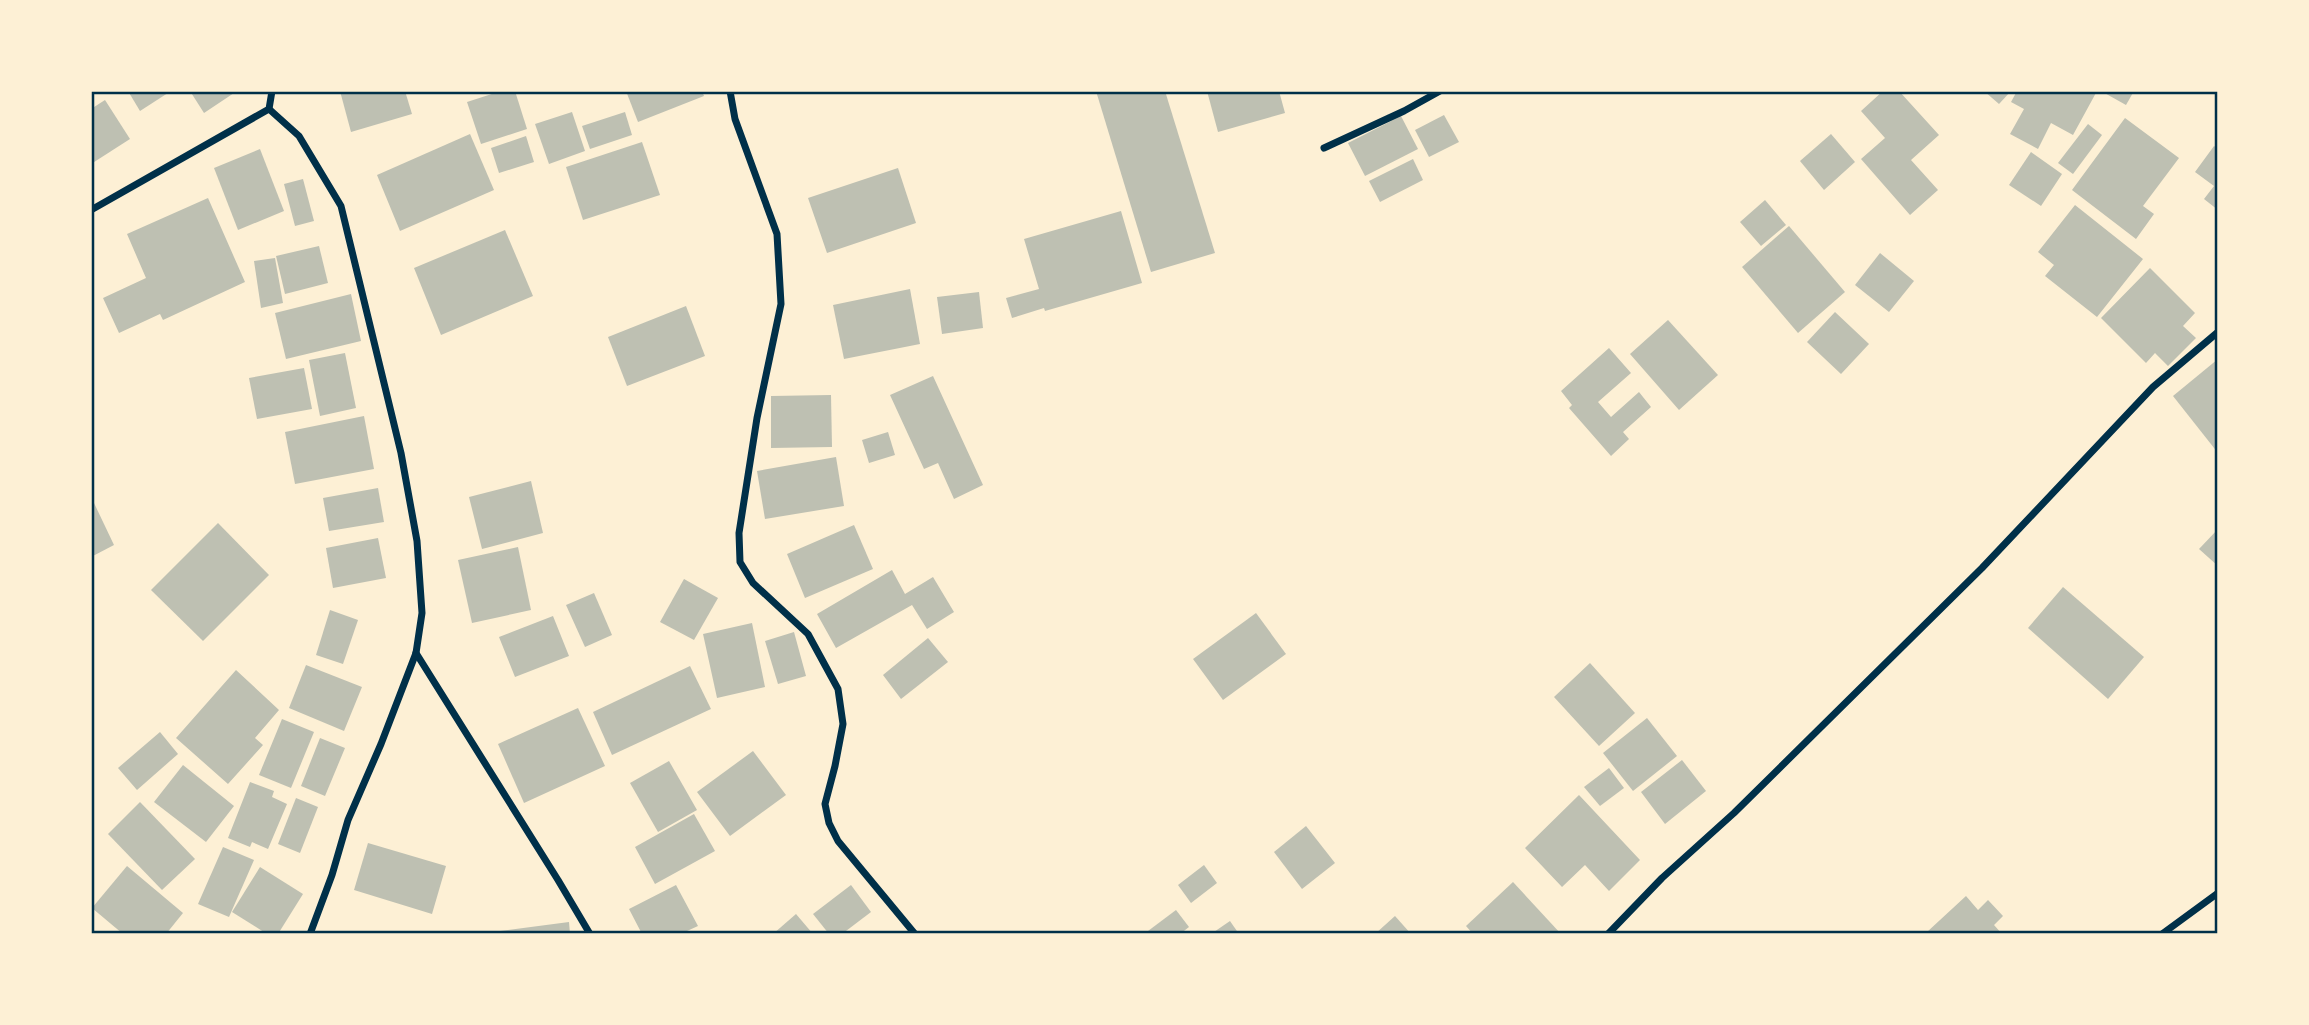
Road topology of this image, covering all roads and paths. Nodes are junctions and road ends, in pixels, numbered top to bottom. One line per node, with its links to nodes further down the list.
1 (272, 91): 4 (street)
2 (730, 91): 12 (street)
3 (1440, 91): 5 (street)
4 (269, 109): 6 (street); 8 (street)
5 (1324, 148)
6 (91, 210)
7 (2218, 332): 13 (street)
8 (416, 653): 10 (street); 11 (street)
9 (2218, 893): 14 (street)
10 (310, 934)
11 (590, 934)
12 (915, 934)
13 (1608, 934)
14 (2162, 934)

